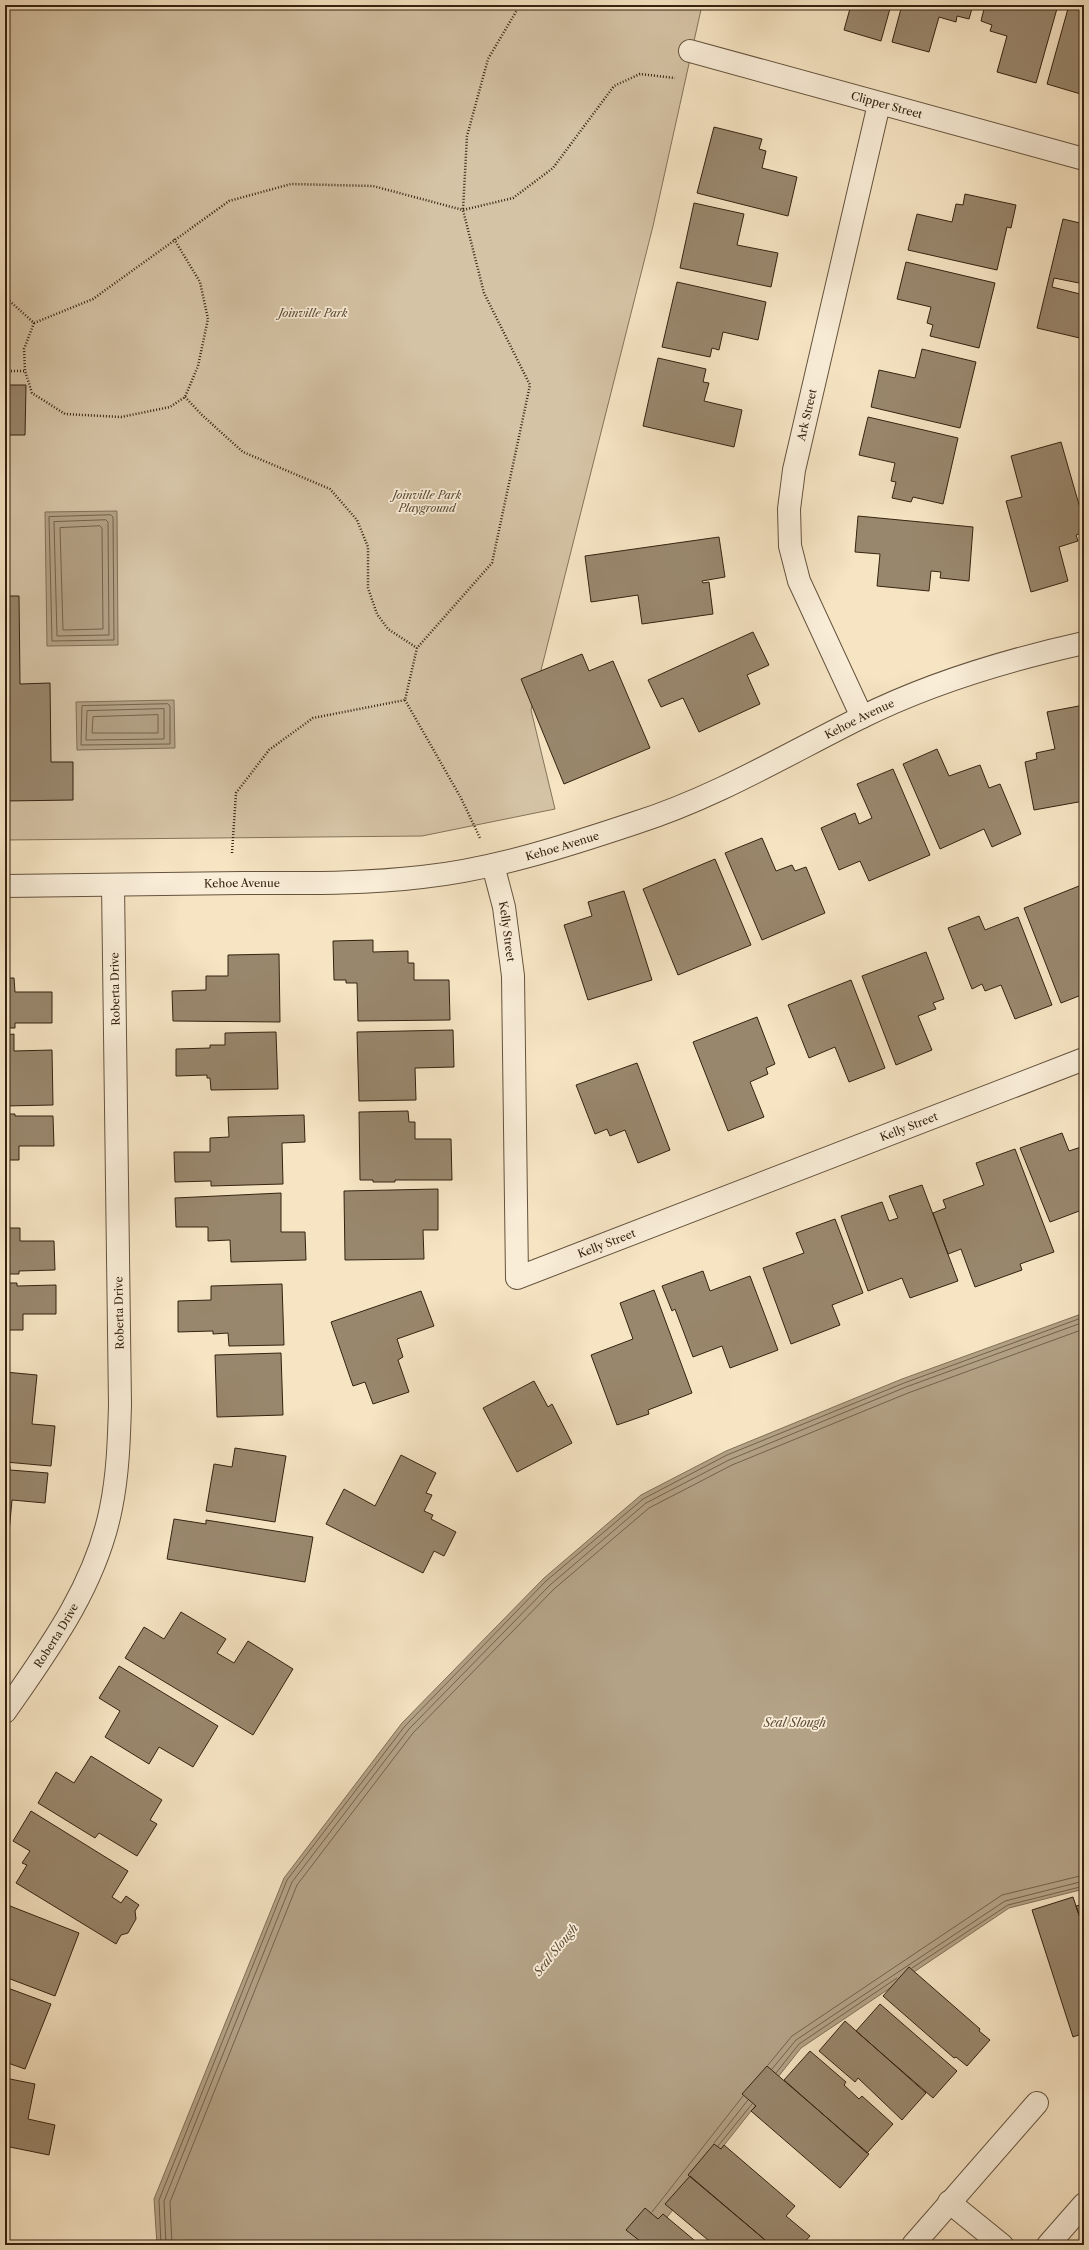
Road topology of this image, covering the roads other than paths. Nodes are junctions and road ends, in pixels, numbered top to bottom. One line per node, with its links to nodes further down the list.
1 (690, 52): 2 (street, Clipper Street)
2 (879, 104): 3 (street, Clipper Street); 5 (street, Ark Street)
3 (1084, 159)
4 (1084, 644): 5 (street, Kehoe Avenue)
5 (862, 717): 6 (street, Kehoe Avenue)
6 (493, 865): 7 (street, Kehoe Avenue); 9 (street, Kelly Street)
7 (113, 885): 8 (street, Kehoe Avenue); 10 (street, Roberta Drive)
8 (5, 886)
9 (1084, 1060)
10 (5, 1712)
11 (1036, 2103): 12 (street)
12 (949, 2202): 14 (street); 15 (street)
13 (1084, 2204): 16 (street)
14 (913, 2245)
15 (1002, 2245)
16 (1048, 2245)

